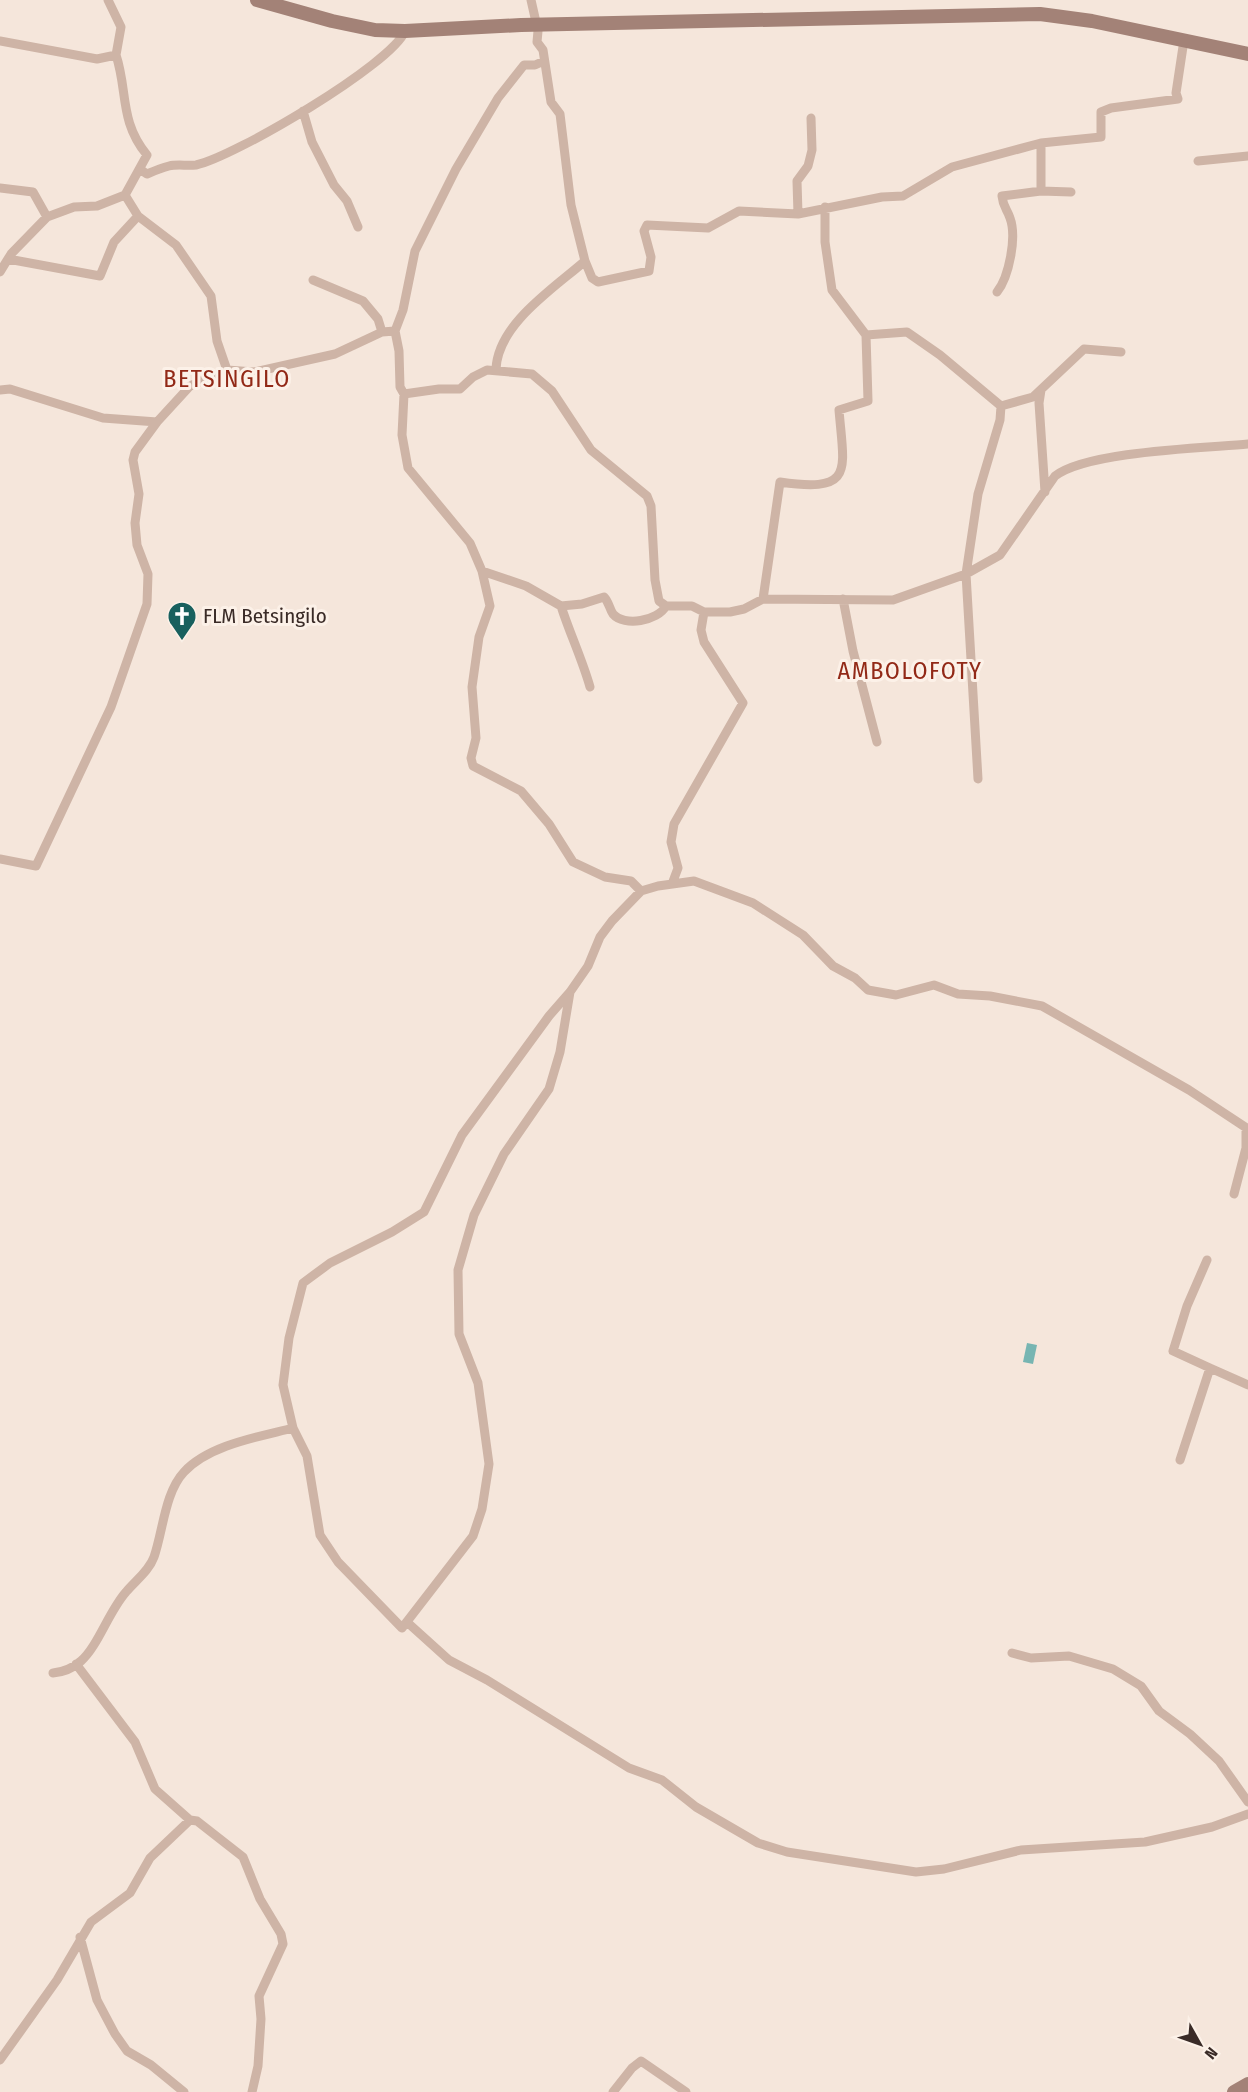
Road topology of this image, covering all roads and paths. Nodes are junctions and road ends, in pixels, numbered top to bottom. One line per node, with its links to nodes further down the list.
1 (108, 0): 9 (street)
2 (257, 0): 5 (street)
3 (531, 0): 4 (street)
4 (536, 25): 5 (street); 7 (street); 10 (street)
5 (405, 31): 11 (street)
6 (0, 40): 9 (street)
7 (1184, 40): 8 (street); 13 (street)
8 (1248, 54)
9 (116, 55): 16 (street)
10 (544, 61): 27 (street); 31 (street)
11 (303, 111): 16 (street); 25 (street)
12 (810, 118): 22 (street)
13 (1041, 143): 18 (street); 21 (street)
14 (1248, 156): 15 (street)
15 (1198, 161)
16 (141, 170): 20 (street)
17 (0, 188): 24 (street)
18 (1041, 191): 19 (street); 30 (street)
19 (1071, 192)
20 (125, 195): 23 (street); 24 (street)
21 (825, 207): 22 (street); 33 (street)
22 (798, 214): 27 (street)
23 (138, 216): 26 (street); 36 (street)
24 (47, 217): 26 (street)
25 (358, 227)
26 (8, 259): 28 (street)
27 (585, 261): 35 (street)
28 (0, 273)
29 (313, 280): 32 (street)
30 (996, 292)
31 (395, 331): 32 (street); 39 (street)
32 (382, 332): 36 (street)
33 (866, 335): 40 (street); 46 (street)
34 (1121, 352): 37 (street)
35 (496, 369): 39 (street); 49 (street)
36 (227, 370): 41 (street)
37 (1041, 389): 40 (street); 43 (street)
38 (0, 390): 41 (street)
39 (404, 394): 44 (street)
40 (1001, 406): 45 (street)
41 (157, 422): 54 (street)
42 (1248, 444): 43 (street)
43 (1045, 492): 45 (street)
44 (482, 571): 48 (street); 56 (street)
45 (966, 574): 47 (street); 53 (street)
46 (763, 599): 47 (street); 50 (street)
47 (843, 599): 52 (street)
48 (561, 606): 49 (street); 51 (street)
49 (666, 606): 50 (street)
50 (704, 612): 55 (street)
51 (590, 687)
52 (877, 742)
53 (978, 779)
54 (0, 859)
55 (672, 884): 56 (street); 58 (street)
56 (641, 891): 57 (street)
57 (570, 992): 63 (street); 65 (street)
58 (1247, 1129): 59 (street)
59 (1234, 1194)
60 (1206, 1260): 61 (street)
61 (1210, 1368): 62 (street); 64 (street)
62 (1248, 1385)
63 (293, 1428): 65 (street); 67 (street)
64 (1180, 1461)
65 (408, 1623): 70 (street)
66 (1012, 1653): 69 (street)
67 (76, 1664): 68 (street); 71 (street)
68 (53, 1673)
69 (1248, 1802)
70 (1248, 1814)
71 (190, 1820): 72 (street); 76 (street)
72 (80, 1937): 73 (street); 75 (street)
73 (0, 2060)
74 (1248, 2084): 79 (street)
75 (184, 2092)
76 (252, 2092)
77 (613, 2092): 78 (street)
78 (686, 2092)
79 (1234, 2092)

